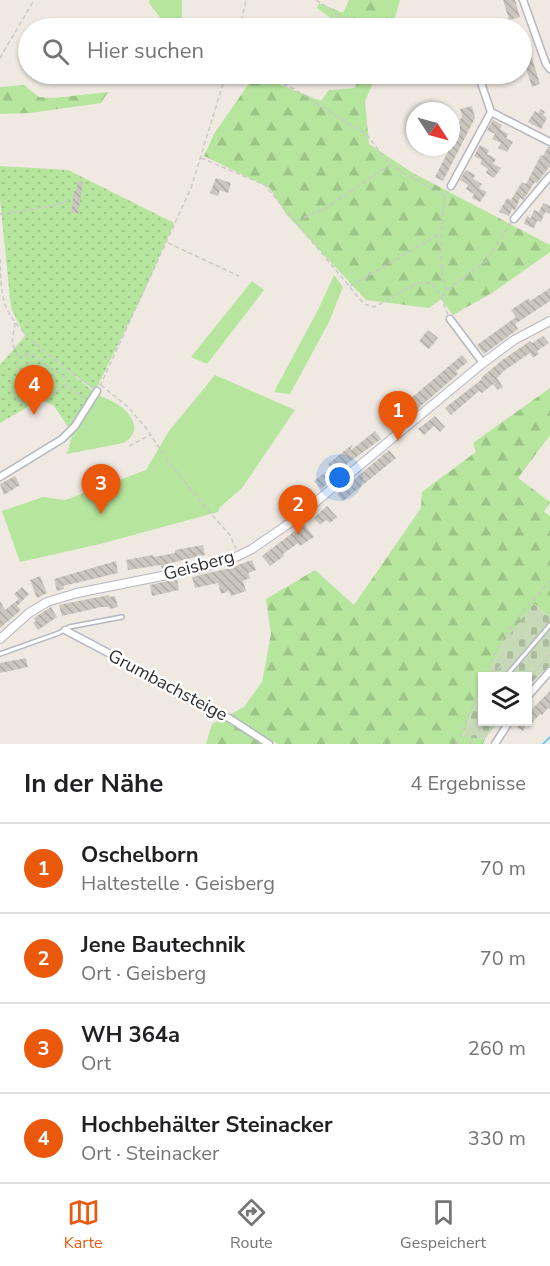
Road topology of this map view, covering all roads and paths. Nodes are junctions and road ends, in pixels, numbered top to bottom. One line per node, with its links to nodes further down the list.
1 (34, 0): 5 (path)
2 (246, 0): 6 (path)
3 (316, 0): 7 (path)
4 (523, 0): 8 (street)
5 (23, 18)
6 (242, 18)
7 (343, 18)
8 (529, 18)
9 (532, 25): 12 (street)
10 (18, 27): 11 (path)
11 (0, 58)
12 (550, 69)
13 (223, 84): 18 (path)
14 (284, 84): 19 (path)
15 (481, 84): 16 (street)
16 (491, 112): 17 (street); 21 (street)
17 (550, 142)
18 (201, 158): 26 (path); 28 (path)
19 (390, 165): 22 (path); 26 (path)
20 (550, 176): 25 (street)
21 (451, 186): 22 (path)
22 (445, 196): 27 (path)
23 (69, 200): 24 (path)
24 (0, 214)
25 (514, 219): 32 (path)
26 (296, 221): 31 (path)
27 (440, 234): 31 (path); 32 (path)
28 (168, 242): 30 (path); 42 (path)
29 (0, 259): 36 (path)
30 (239, 276)
31 (349, 287): 33 (path)
32 (446, 290): 33 (path)
33 (441, 298): 34 (path)
34 (450, 319): 40 (street)
35 (550, 321): 40 (street, Geisberg)
36 (15, 322): 38 (path); 42 (path)
37 (24, 354): 38 (path); 39 (path); 41 (path)
38 (19, 358): 41 (path)
39 (31, 363)
40 (483, 363): 47 (street, Geisberg)
41 (66, 385): 43 (path)
42 (99, 388): 44 (path); 46 (street)
43 (85, 398)
44 (150, 435): 45 (path); 47 (path)
45 (129, 446)
46 (0, 477)
47 (238, 556): 52 (street, Geisberg)
48 (550, 581): 58 (path)
49 (122, 617): 51 (lane, Grumbachsteige)
50 (550, 625): 55 (lane)
51 (65, 630): 53 (lane, Grumbachsteige); 65 (street, Grumbachsteige)
52 (0, 639)
53 (0, 654)
54 (550, 655): 60 (path)
55 (515, 665): 56 (path); 59 (lane)
56 (498, 669)
57 (550, 671): 61 (street)
58 (487, 672)
59 (509, 672)
60 (532, 674)
61 (532, 691)
62 (478, 694): 66 (path)
63 (506, 726): 68 (street)
64 (474, 738): 67 (path)
65 (269, 744)
66 (457, 744)
67 (470, 744)
68 (495, 744)

